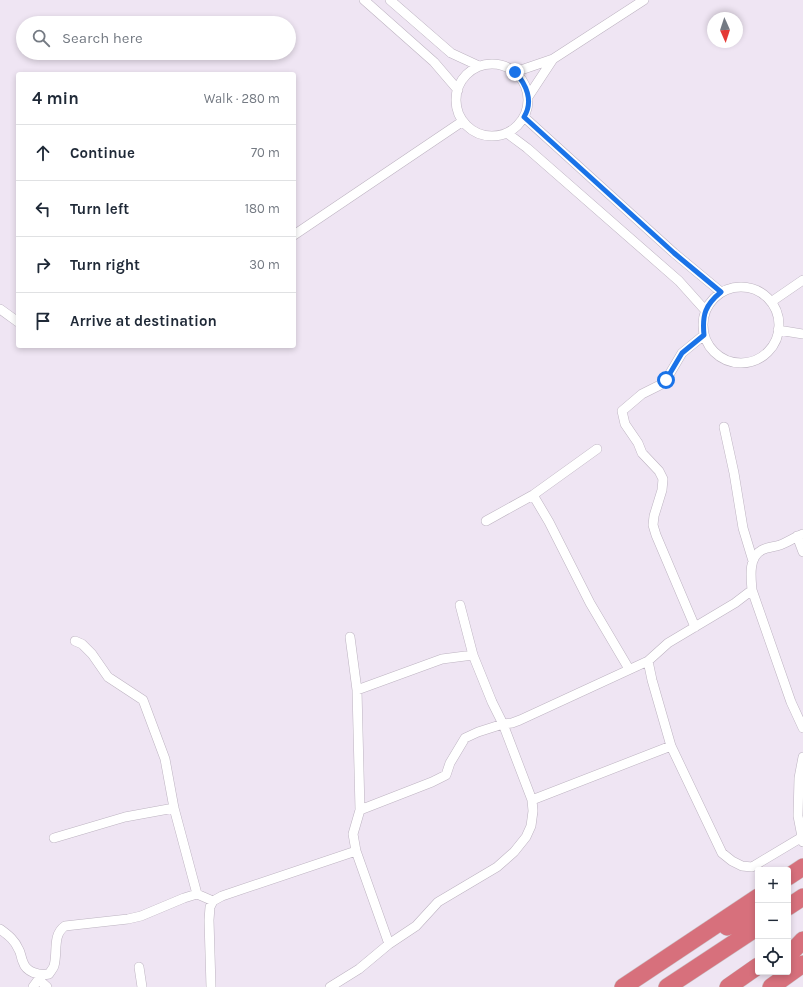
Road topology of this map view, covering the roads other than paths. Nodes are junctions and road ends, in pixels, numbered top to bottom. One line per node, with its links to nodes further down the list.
1 (364, 0): 7 (street)
2 (390, 0): 5 (street)
3 (644, 0): 4 (street)
4 (553, 59): 6 (street); 8 (street)
5 (479, 66): 6 (street); 7 (street)
6 (515, 72): 8 (street)
7 (458, 90): 10 (street)
8 (528, 97): 9 (street)
9 (524, 117): 11 (street); 14 (street)
10 (463, 121): 11 (street); 12 (street)
11 (507, 133): 17 (street)
12 (296, 234)
13 (803, 280): 15 (street)
14 (721, 292): 15 (street); 17 (street)
15 (771, 302): 19 (street)
16 (0, 309): 18 (street)
17 (705, 310): 21 (street)
18 (16, 321)
19 (778, 330): 20 (street); 21 (street)
20 (803, 334)
21 (704, 335): 31 (street)
22 (724, 427): 28 (street)
23 (596, 448): 24 (street)
24 (533, 494): 25 (street); 36 (street)
25 (486, 521)
26 (800, 535): 27 (street); 28 (street)
27 (803, 552)
28 (752, 561): 29 (street)
29 (752, 590): 31 (street); 39 (street)
30 (460, 605): 34 (street)
31 (695, 627): 35 (street)
32 (350, 637): 37 (street)
33 (75, 641): 43 (street)
34 (473, 655): 37 (street); 38 (street)
35 (648, 660): 36 (street); 40 (street)
36 (630, 669): 38 (street)
37 (357, 690): 44 (street)
38 (503, 724): 42 (street); 44 (street)
39 (803, 728)
40 (671, 746): 42 (street); 46 (street)
41 (803, 756): 46 (street)
42 (532, 800): 63 (street)
43 (174, 808): 45 (street); 50 (street)
44 (360, 810): 47 (street)
45 (54, 838)
46 (802, 840)
47 (356, 851): 53 (street); 63 (street)
48 (803, 867): 49 (highway)
49 (791, 875)
50 (197, 894): 53 (street); 69 (street)
51 (803, 897): 54 (highway); 55 (highway)
52 (755, 899): 61 (highway)
53 (213, 901): 72 (street)
54 (791, 901)
55 (791, 905)
56 (755, 915): 61 (highway)
57 (0, 929): 69 (street)
58 (755, 929): 75 (highway)
59 (803, 935): 62 (highway)
60 (803, 940): 64 (highway)
61 (691, 942): 74 (highway)
62 (791, 943)
63 (389, 944): 73 (street)
64 (791, 953)
65 (803, 964): 78 (highway)
66 (139, 967): 71 (street)
67 (755, 968): 76 (highway)
68 (771, 975): 77 (highway)
69 (38, 981): 70 (street)
70 (47, 987)
71 (142, 987)
72 (211, 987)
73 (330, 987)
74 (623, 987)
75 (667, 987)
76 (728, 987)
77 (760, 987)
78 (771, 987)

